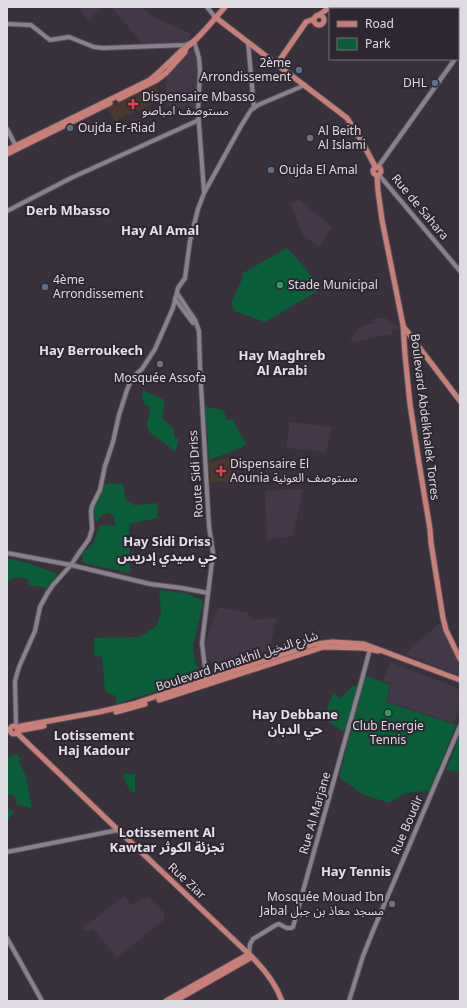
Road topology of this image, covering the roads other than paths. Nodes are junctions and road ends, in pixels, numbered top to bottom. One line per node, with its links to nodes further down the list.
1 (207, 7): 5 (street)
2 (225, 7): 5 (main road)
3 (330, 7): 4 (main road)
4 (319, 15): 6 (main road); 6 (main road)
5 (215, 17): 8 (main road); 9 (main road)
6 (314, 19): 11 (main road)
7 (7, 24): 8 (street)
8 (194, 41): 14 (street); 16 (main road)
9 (248, 42): 11 (main road); 13 (street)
10 (454, 60): 19 (street)
11 (277, 64): 12 (main road)
12 (305, 85): 13 (street); 19 (main road)
13 (254, 108): 21 (street)
14 (199, 120): 21 (street); 22 (street)
15 (7, 129): 16 (street)
16 (16, 147): 17 (main road); 18 (main road)
17 (7, 150)
18 (7, 154)
19 (377, 167): 20 (main road, Boulevard Abdelkhalek Torres)
20 (378, 175): 23 (street, Rue de Sahara); 28 (main road, Boulevard Abdelkhalek Torres)
21 (204, 193): 24 (street)
22 (7, 211)
23 (460, 271)
24 (177, 293): 25 (street); 29 (street, Route Sidi Driss)
25 (175, 299): 26 (street, Route Sidi Driss); 27 (street)
26 (180, 306): 27 (street); 29 (street, Route Sidi Driss)
27 (173, 307): 32 (street)
28 (403, 325): 30 (main road); 35 (main road, Boulevard Abdelkhalek Torres)
29 (199, 334): 33 (street, Route Sidi Driss)
30 (460, 401)
31 (7, 553): 32 (street)
32 (71, 565): 33 (street); 40 (street)
33 (208, 593): 37 (street, Route Sidi Driss)
34 (371, 648): 36 (main road, Boulevard Annakhil شارع النخيل); 37 (main road, Boulevard Annakhil شارع النخيل); 38 (main road, Boulevard Annakhil شارع النخيل); 45 (street, Rue Al Marjane)
35 (460, 659)
36 (460, 680)
37 (208, 682): 40 (main road, Boulevard Annakhil شارع النخيل)
38 (460, 683)
39 (460, 726): 51 (street, Rue Boudir)
40 (13, 729): 41 (main road); 42 (main road, Rue Ziar)
41 (7, 738)
42 (118, 830): 43 (street); 45 (main road, Rue Ziar)
43 (7, 852)
44 (7, 938): 47 (street)
45 (251, 955): 46 (main road); 50 (main road, Rue Ziar)
46 (198, 986): 48 (main road); 49 (main road)
47 (42, 1001)
48 (166, 1001)
49 (175, 1001)
50 (282, 1001)
51 (349, 1001)

